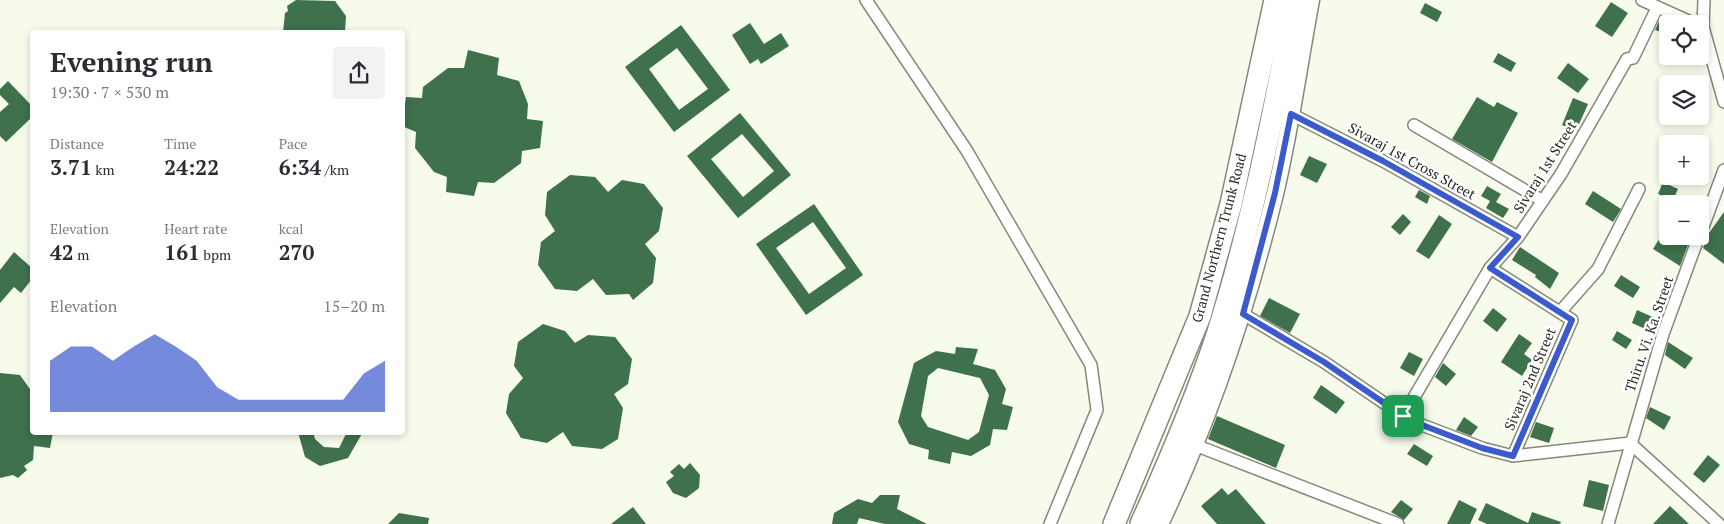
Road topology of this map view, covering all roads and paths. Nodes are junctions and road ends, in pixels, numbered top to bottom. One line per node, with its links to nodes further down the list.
1 (866, 0): 27 (street)
2 (1275, 0): 28 (highway, Grand Northern Trunk Road)
3 (1295, 0): 29 (highway, Grand Northern Trunk Road)
4 (1311, 0): 12 (street)
5 (1642, 0): 7 (street)
6 (1704, 0): 9 (street)
7 (1657, 8): 8 (street); 16 (street, Sivaraj 1st Street)
8 (1673, 15)
9 (1701, 15)
10 (1709, 55): 11 (street)
11 (1723, 95)
12 (1291, 114): 18 (street, Sivaraj 1st Cross Street); 22 (street)
13 (1414, 125): 16 (street)
14 (1724, 170): 17 (street, Thiru. Vi. Ka. Street)
15 (1639, 189): 21 (street)
16 (1543, 201): 18 (street, Sivaraj 1st Street)
17 (1709, 211)
18 (1518, 237): 20 (street, Sivaraj 1st Street)
19 (1696, 245): 24 (street, Thiru. Vi. Ka. Street)
20 (1490, 268): 21 (street, Sivaraj 2nd Street); 23 (street, Sivaraj 1st Street)
21 (1560, 312): 26 (street, Sivaraj 2nd Street)
22 (1243, 314): 23 (street); 25 (street)
23 (1403, 416): 26 (street)
24 (1630, 443): 26 (street); 32 (street, Thiru. Vi. Ka. Street); 33 (street)
25 (1195, 444): 30 (street); 31 (street)
26 (1513, 456)
27 (1050, 524)
28 (1114, 524)
29 (1141, 524)
30 (1160, 524)
31 (1398, 524)
32 (1608, 524)
33 (1719, 524)

